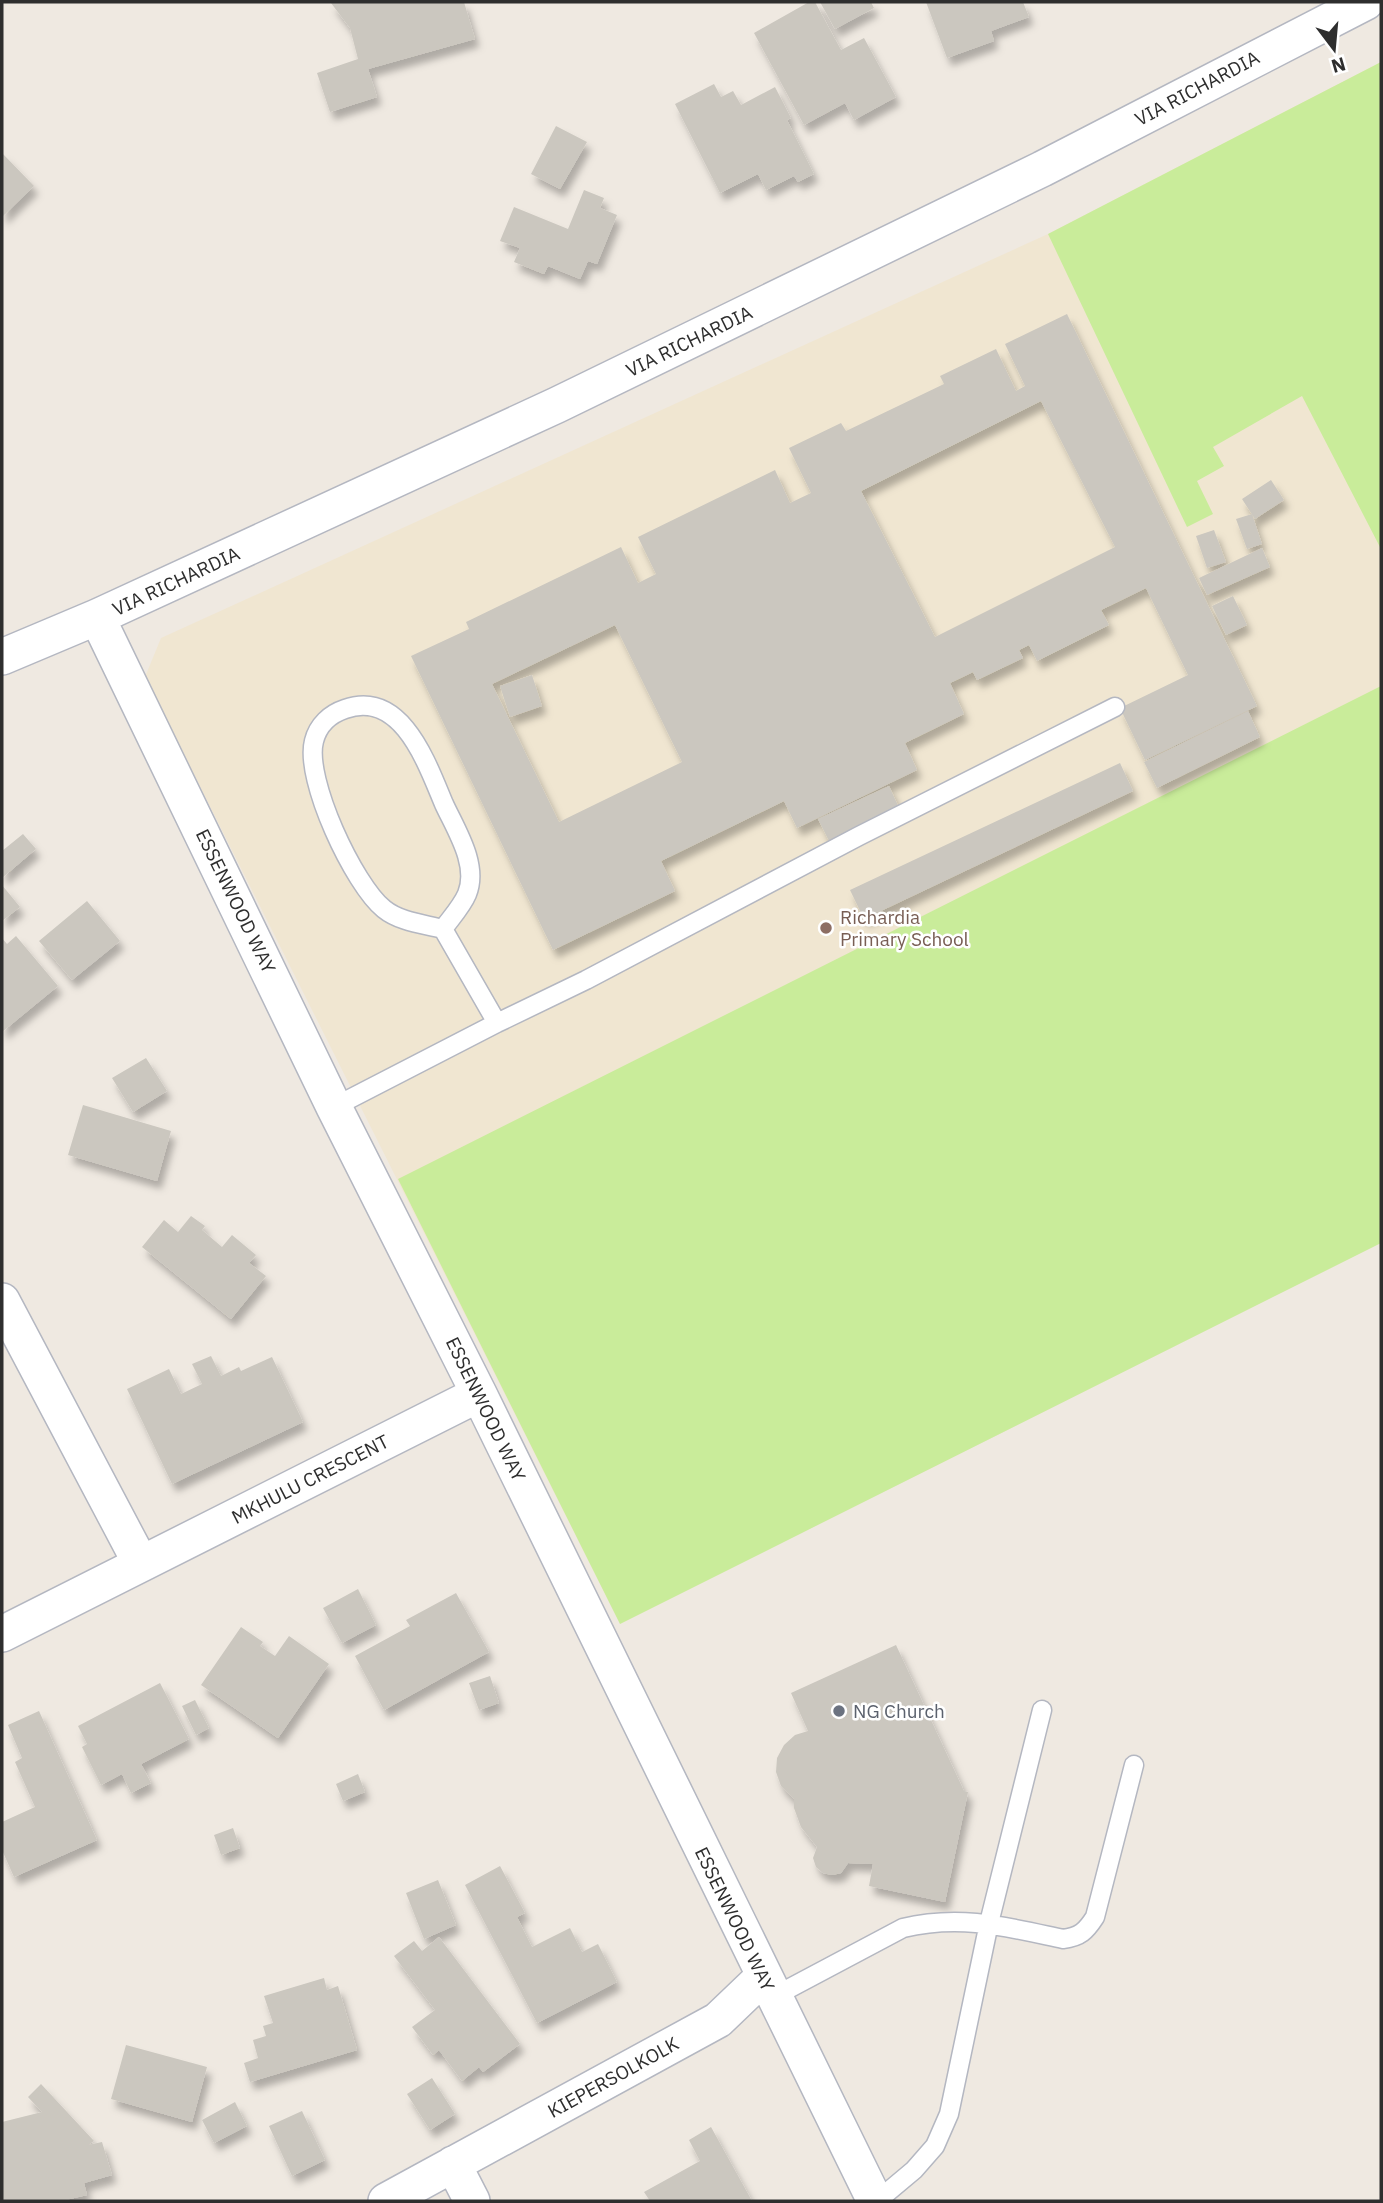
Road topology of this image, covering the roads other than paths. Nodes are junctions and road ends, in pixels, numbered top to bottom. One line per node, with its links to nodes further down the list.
1 (1366, 2): 2 (street, VIA RICHARDIA)
2 (1308, 14): 3 (street, VIA RICHARDIA)
3 (97, 617): 4 (street, VIA RICHARDIA); 8 (street, ESSENWOOD WAY)
4 (2, 657)
5 (1115, 707): 7 (lane)
6 (443, 929): 6 (lane); 7 (lane)
7 (496, 1023): 8 (lane)
8 (334, 1107): 10 (street, ESSENWOOD WAY)
9 (2, 1301): 11 (street)
10 (479, 1394): 11 (street, MKHULU CRESCENT); 16 (street, ESSENWOOD WAY)
11 (141, 1564): 12 (street, MKHULU CRESCENT)
12 (2, 1634)
13 (1042, 1710): 15 (lane)
14 (1134, 1765): 15 (lane)
15 (989, 1923): 16 (lane); 20 (lane)
16 (768, 1987): 17 (street, KIEPERSOLKOLK); 20 (street, ESSENWOOD WAY)
17 (453, 2165): 18 (street, KIEPERSOLKOLK); 19 (street)
18 (386, 2201)
19 (472, 2201)
20 (876, 2201)

